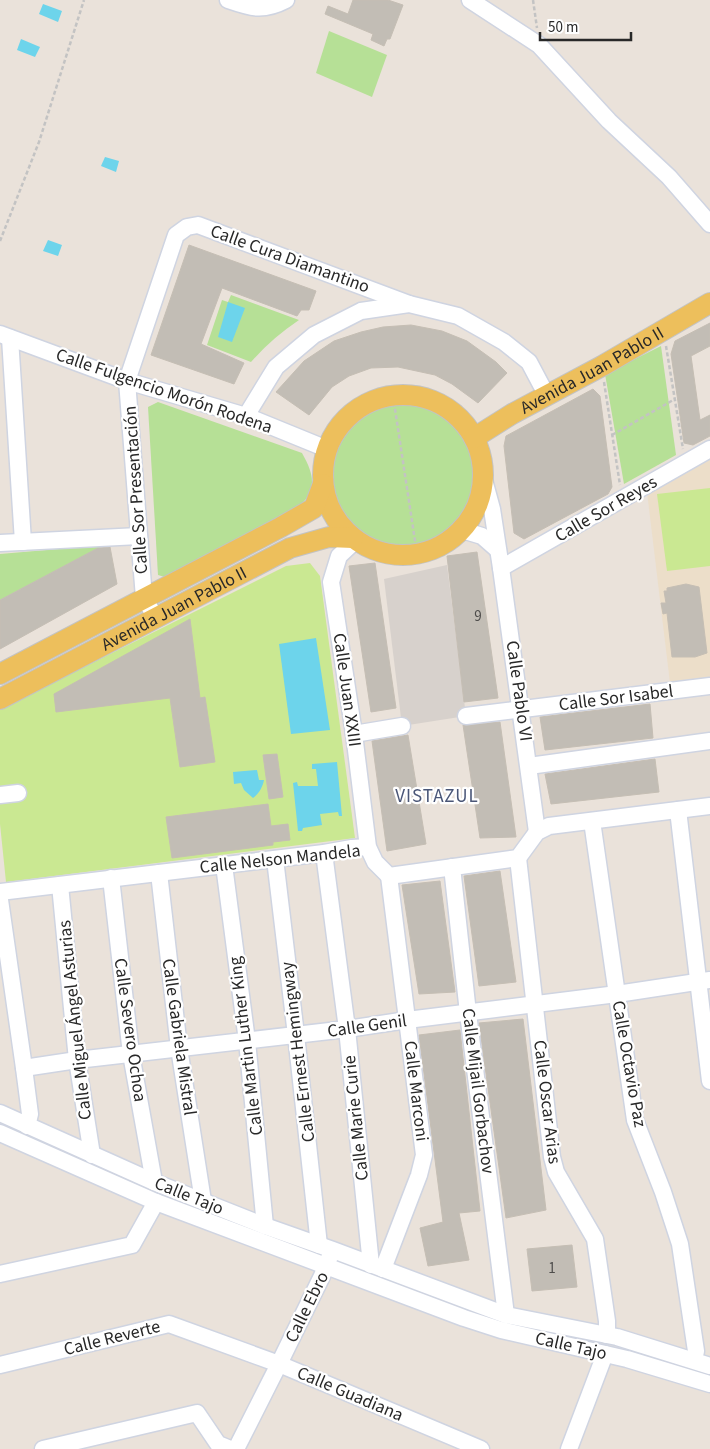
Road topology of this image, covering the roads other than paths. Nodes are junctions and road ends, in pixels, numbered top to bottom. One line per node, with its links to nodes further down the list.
1 (228, 0): 2 (street)
2 (286, 0)
3 (470, 0): 4 (street)
4 (710, 224)
5 (710, 303): 9 (main road, Avenida Juan Pablo II)
6 (409, 304): 8 (street, Calle Cura Diamantino); 9 (street, Calle Cura Diamantino); 10 (street)
7 (5, 337): 8 (street, Calle Fulgencio Morón Rodena); 19 (street)
8 (127, 381): 10 (street, Calle Fulgencio Morón Rodena); 17 (street, Calle Sor Presentación)
9 (548, 396): 11 (main road, Avenida Juan Pablo II)
10 (246, 416): 12 (street, Calle Fulgencio Morón Rodena)
11 (474, 438): 12 (main road); 14 (main road)
12 (327, 449): 15 (main road)
13 (710, 450): 22 (street, Calle Sor Reyes)
14 (483, 476): 16 (main road); 21 (street, Calle Pablo VI)
15 (323, 484): 18 (main road); 23 (main road, Avenida Juan Pablo II)
16 (462, 530): 18 (main road); 21 (street)
17 (139, 536): 19 (street); 23 (street, Calle Sor Presentación)
18 (355, 539): 24 (main road, Avenida Juan Pablo II); 31 (street, Calle Juan XXIII)
19 (23, 542): 20 (street)
20 (0, 543)
21 (498, 550): 22 (street, Calle Pablo VI)
22 (501, 568): 28 (street, Calle Pablo VI)
23 (144, 598): 24 (street); 25 (main road, Avenida Juan Pablo II)
24 (156, 618): 27 (main road, Avenida Juan Pablo II)
25 (0, 674)
26 (710, 686): 28 (street, Calle Sor Isabel)
27 (0, 699)
28 (521, 710): 29 (street, Calle Sor Isabel); 33 (street, Calle Pablo VI)
29 (466, 716)
30 (402, 726): 31 (street)
31 (354, 734): 40 (street, Calle Juan XXIII)
32 (710, 741): 33 (street)
33 (529, 766): 39 (street, Calle Pablo VI)
34 (18, 793): 35 (street)
35 (0, 795)
36 (710, 806): 37 (street)
37 (678, 810): 38 (street); 52 (street)
38 (592, 821): 39 (street); 53 (street, Calle Octavio Paz)
39 (537, 832): 42 (street)
40 (368, 848): 41 (street, Calle Nelson Mandela); 47 (street, Calle Nelson Mandela)
41 (324, 853): 43 (street, Calle Nelson Mandela); 57 (street, Calle Marie Curie)
42 (518, 858): 45 (street); 54 (street, Calle Oscar Arias)
43 (275, 859): 44 (street, Calle Nelson Mandela); 58 (street, Calle Ernest Hemingway)
44 (224, 865): 46 (street, Calle Nelson Mandela); 59 (street, Calle Martin Luther King)
45 (452, 868): 47 (street); 55 (street, Calle Mijail Gorbachov)
46 (159, 873): 48 (street, Calle Nelson Mandela); 60 (street, Calle Gabriela Mistral)
47 (388, 876): 56 (street, Calle Marconi)
48 (111, 878): 49 (street, Calle Nelson Mandela); 61 (street, Calle Severo Ochoa)
49 (60, 885): 50 (street, Calle Nelson Mandela); 62 (street, Calle Miguel Ángel Asturias)
50 (0, 892)
51 (0, 900): 63 (street)
52 (704, 981): 53 (street, Calle Genil); 64 (street)
53 (617, 994): 54 (street, Calle Genil); 81 (street, Calle Octavio Paz)
54 (535, 1004): 55 (street, Calle Genil); 79 (street, Calle Oscar Arias)
55 (468, 1012): 56 (street, Calle Genil); 78 (street, Calle Mijail Gorbachov)
56 (406, 1020): 57 (street, Calle Genil); 75 (street, Calle Marconi)
57 (347, 1029): 58 (street, Calle Genil); 75 (street, Calle Marie Curie)
58 (296, 1035): 59 (street, Calle Genil); 73 (street, Calle Ernest Hemingway)
59 (247, 1041): 60 (street, Calle Genil); 72 (street, Calle Martin Luther King)
60 (179, 1048): 61 (street, Calle Genil); 70 (street, Calle Gabriela Mistral)
61 (131, 1054): 62 (street, Calle Genil); 69 (street, Calle Severo Ochoa)
62 (77, 1060): 63 (street, Calle Genil); 68 (street, Calle Miguel Ángel Asturias)
63 (24, 1068): 66 (street)
64 (710, 1081)
65 (0, 1113): 66 (street, Calle Tajo)
66 (27, 1126): 68 (street, Calle Tajo)
67 (0, 1133): 71 (street, Calle Tajo)
68 (92, 1155): 69 (street, Calle Tajo)
69 (154, 1182): 70 (street, Calle Tajo)
70 (203, 1201): 72 (street, Calle Tajo)
71 (156, 1202): 74 (street, Calle Tajo); 76 (street)
72 (265, 1226): 73 (street, Calle Tajo)
73 (326, 1248): 74 (street, Calle Ebro); 75 (street, Calle Tajo)
74 (326, 1266): 77 (street, Calle Tajo); 82 (street, Calle Ebro)
75 (377, 1267): 77 (street); 78 (street, Calle Tajo)
76 (0, 1274)
77 (376, 1285): 80 (street, Calle Tajo)
78 (506, 1315): 79 (street, Calle Tajo)
79 (607, 1335): 81 (street, Calle Tajo)
80 (605, 1354): 85 (street, Calle Tajo); 90 (street)
81 (694, 1360): 84 (street, Calle Tajo)
82 (279, 1364): 83 (street, Calle Reverte); 88 (street, Calle Guadiana); 89 (street, Calle Guadiana)
83 (0, 1365)
84 (710, 1366)
85 (710, 1384)
86 (221, 1447): 87 (street)
87 (43, 1449)
88 (236, 1449)
89 (481, 1449)
90 (569, 1449)

